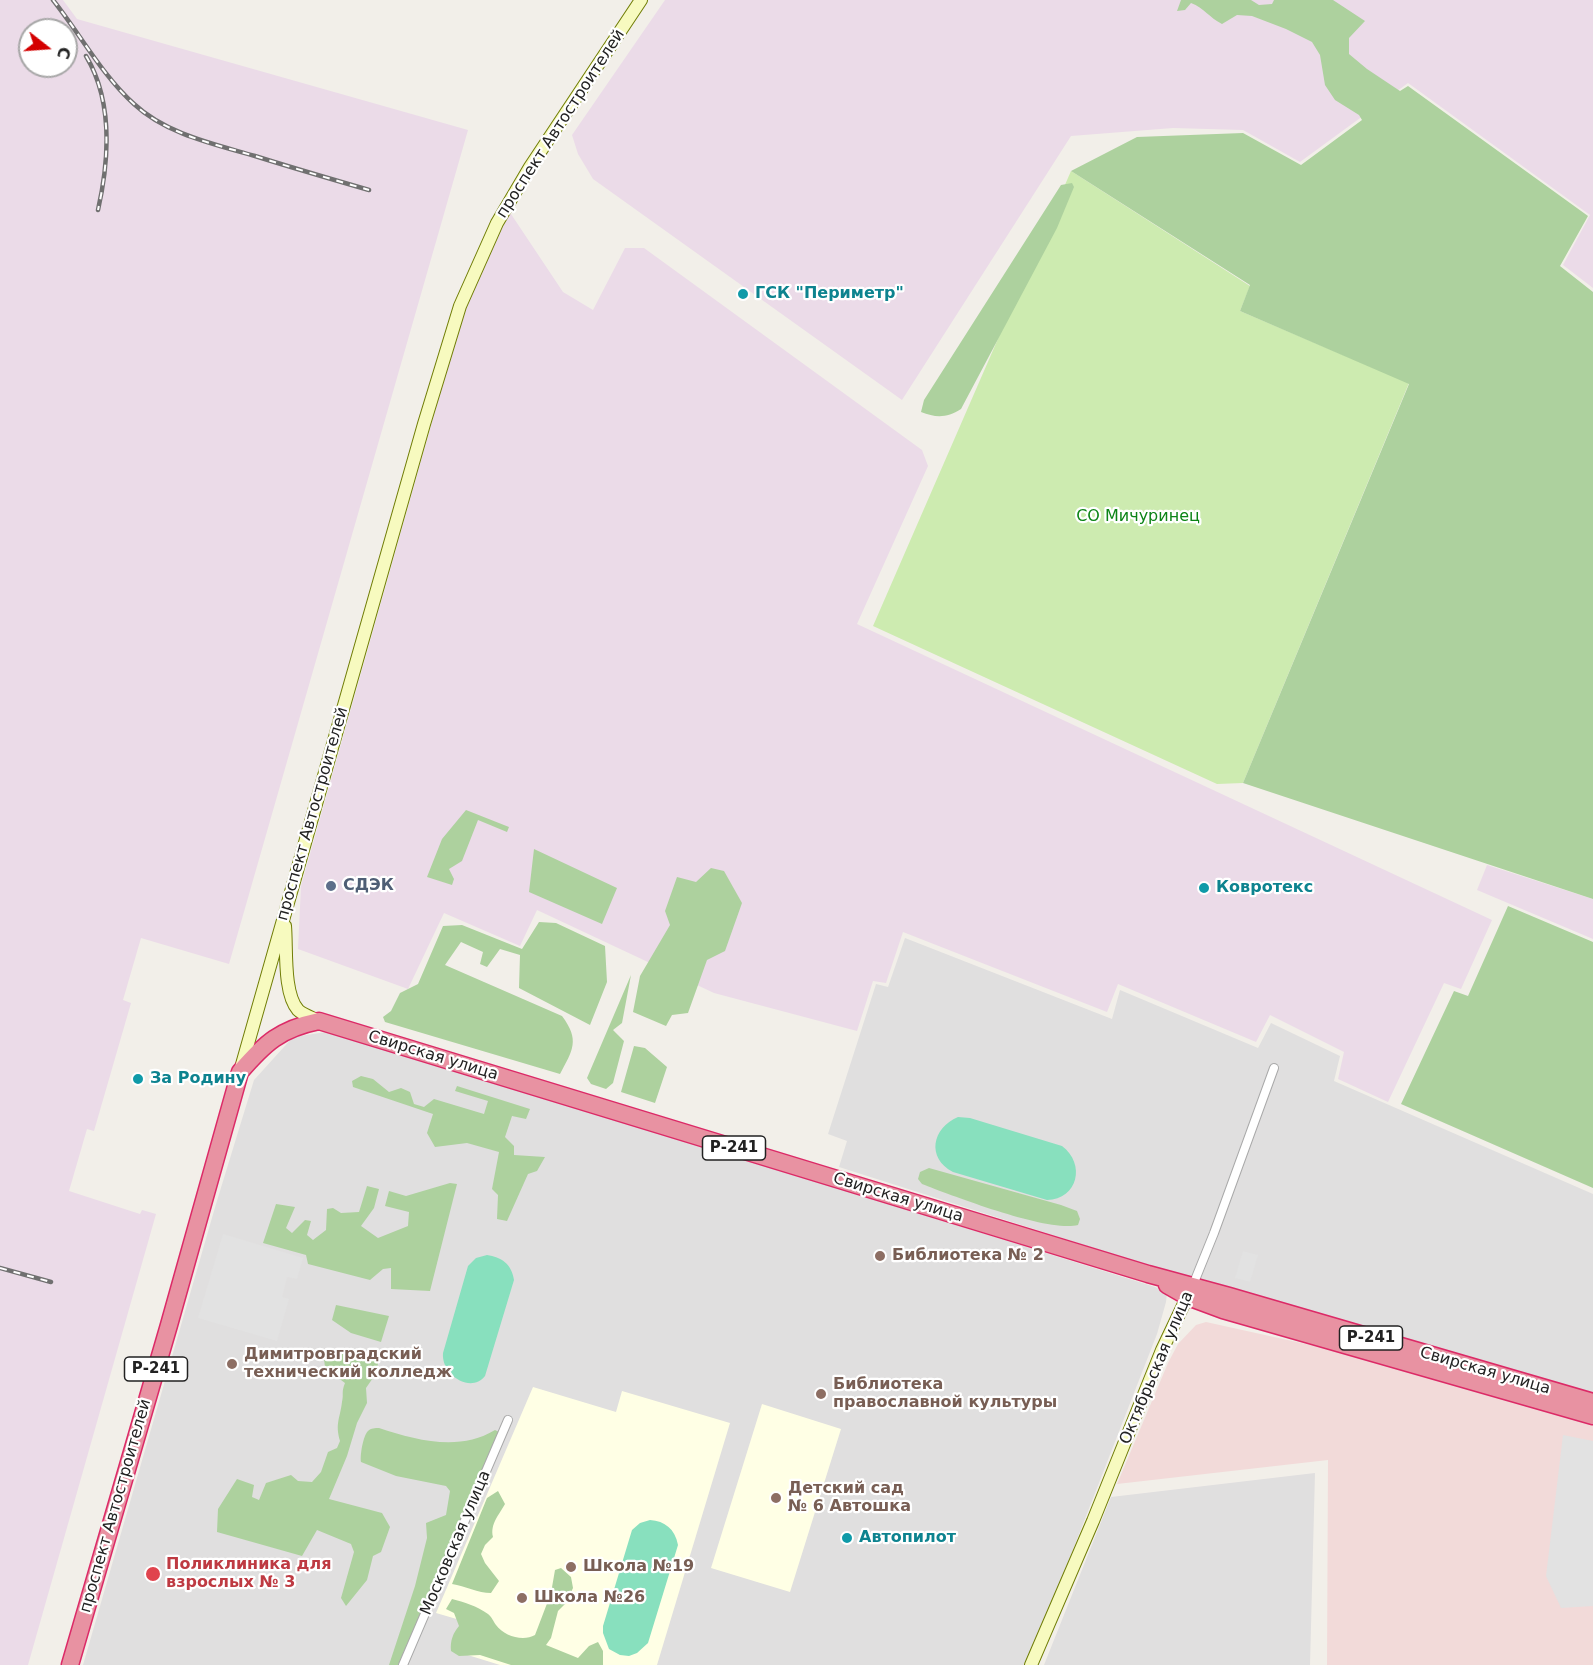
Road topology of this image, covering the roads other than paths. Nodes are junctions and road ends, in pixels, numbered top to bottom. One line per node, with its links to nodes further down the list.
1 (641, 0): 2 (main road, проспект Автостроителей)
2 (284, 916): 3 (main road, Свирская улица); 5 (main road, проспект Автостроителей)
3 (319, 1021): 5 (highway, Р-241); 6 (highway, Свирская улица / Р-241)
4 (1274, 1068): 6 (street, Октябрьская улица)
5 (240, 1072): 10 (highway, проспект Автостроителей / Р-241)
6 (1190, 1291): 7 (highway, Свирская улица / Р-241); 8 (highway, Свирская улица / Р-241); 12 (main road, Октябрьская улица)
7 (1593, 1402)
8 (1593, 1416)
9 (508, 1420): 11 (street, Московская улица)
10 (70, 1665)
11 (403, 1665)
12 (1031, 1665)

